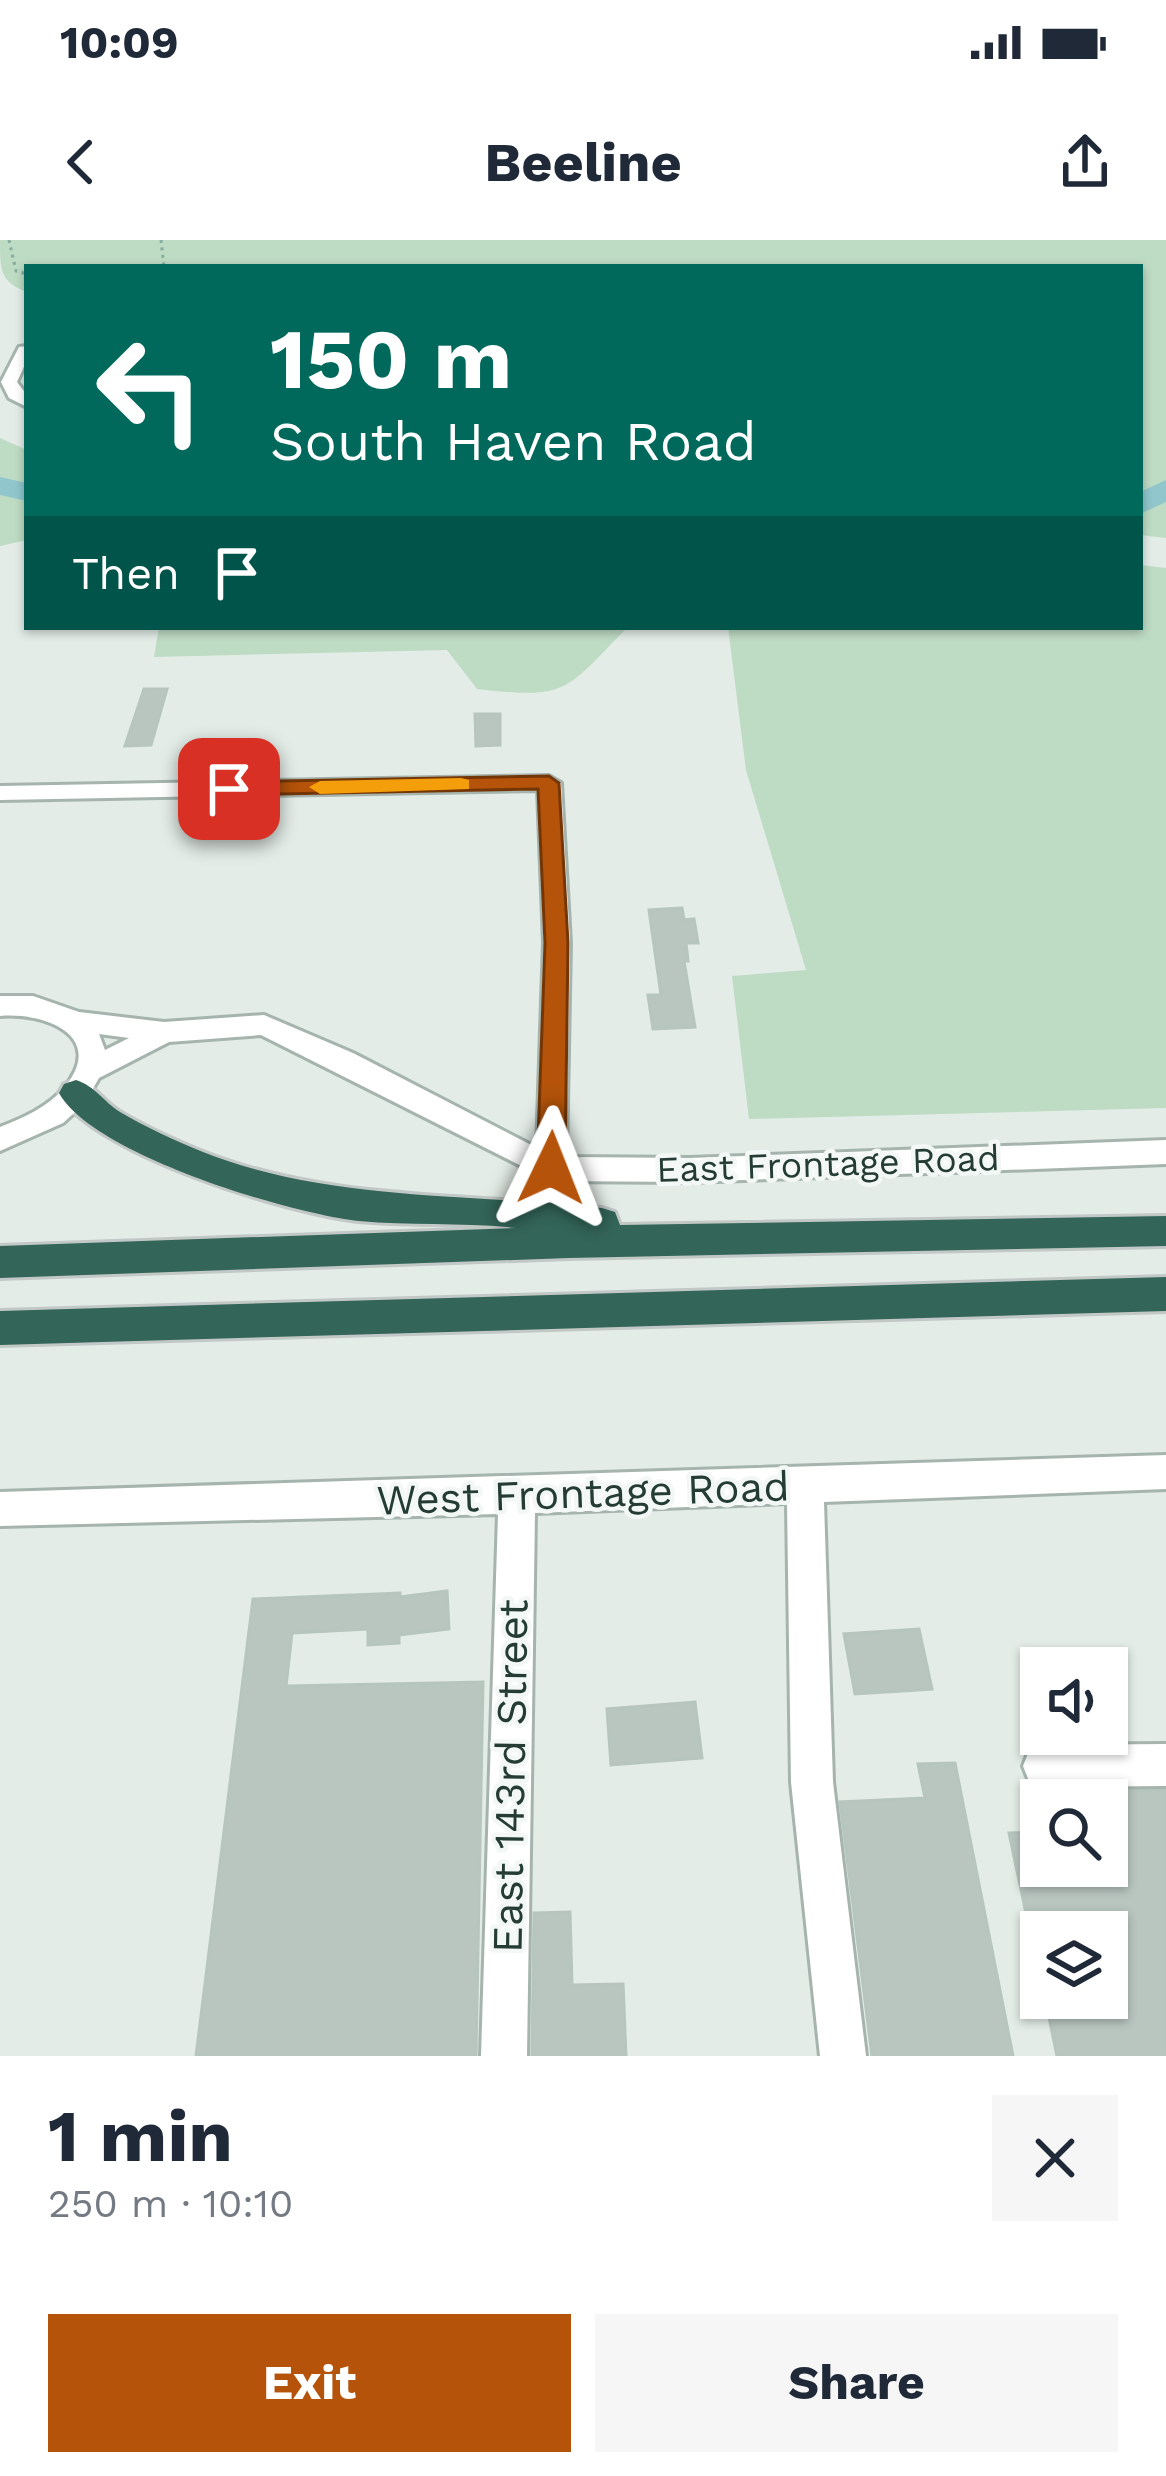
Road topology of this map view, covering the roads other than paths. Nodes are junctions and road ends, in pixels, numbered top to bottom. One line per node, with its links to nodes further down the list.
1 (24, 354): 2 (street)
2 (24, 400)
3 (0, 793): 10 (street)
4 (0, 1006): 5 (street, East Frontage Road)
5 (74, 1021): 6 (street, East Frontage Road); 7 (street)
6 (164, 1032): 7 (street, East Frontage Road); 10 (street, East Frontage Road)
7 (82, 1082): 8 (street, East Frontage Road); 12 (highway)
8 (0, 1139)
9 (1166, 1152): 10 (street, East Frontage Road)
10 (551, 1168)
11 (1166, 1231): 12 (highway)
12 (749, 1239): 13 (highway)
13 (0, 1262)
14 (1166, 1294): 15 (highway)
15 (0, 1328)
16 (1166, 1472): 17 (street, West Frontage Road)
17 (805, 1486): 18 (street, West Frontage Road); 23 (street)
18 (517, 1496): 19 (street, West Frontage Road); 22 (street, East 143rd Street)
19 (0, 1508)
20 (1166, 1765): 21 (street)
21 (1044, 1766)
22 (504, 2056)
23 (843, 2056)

